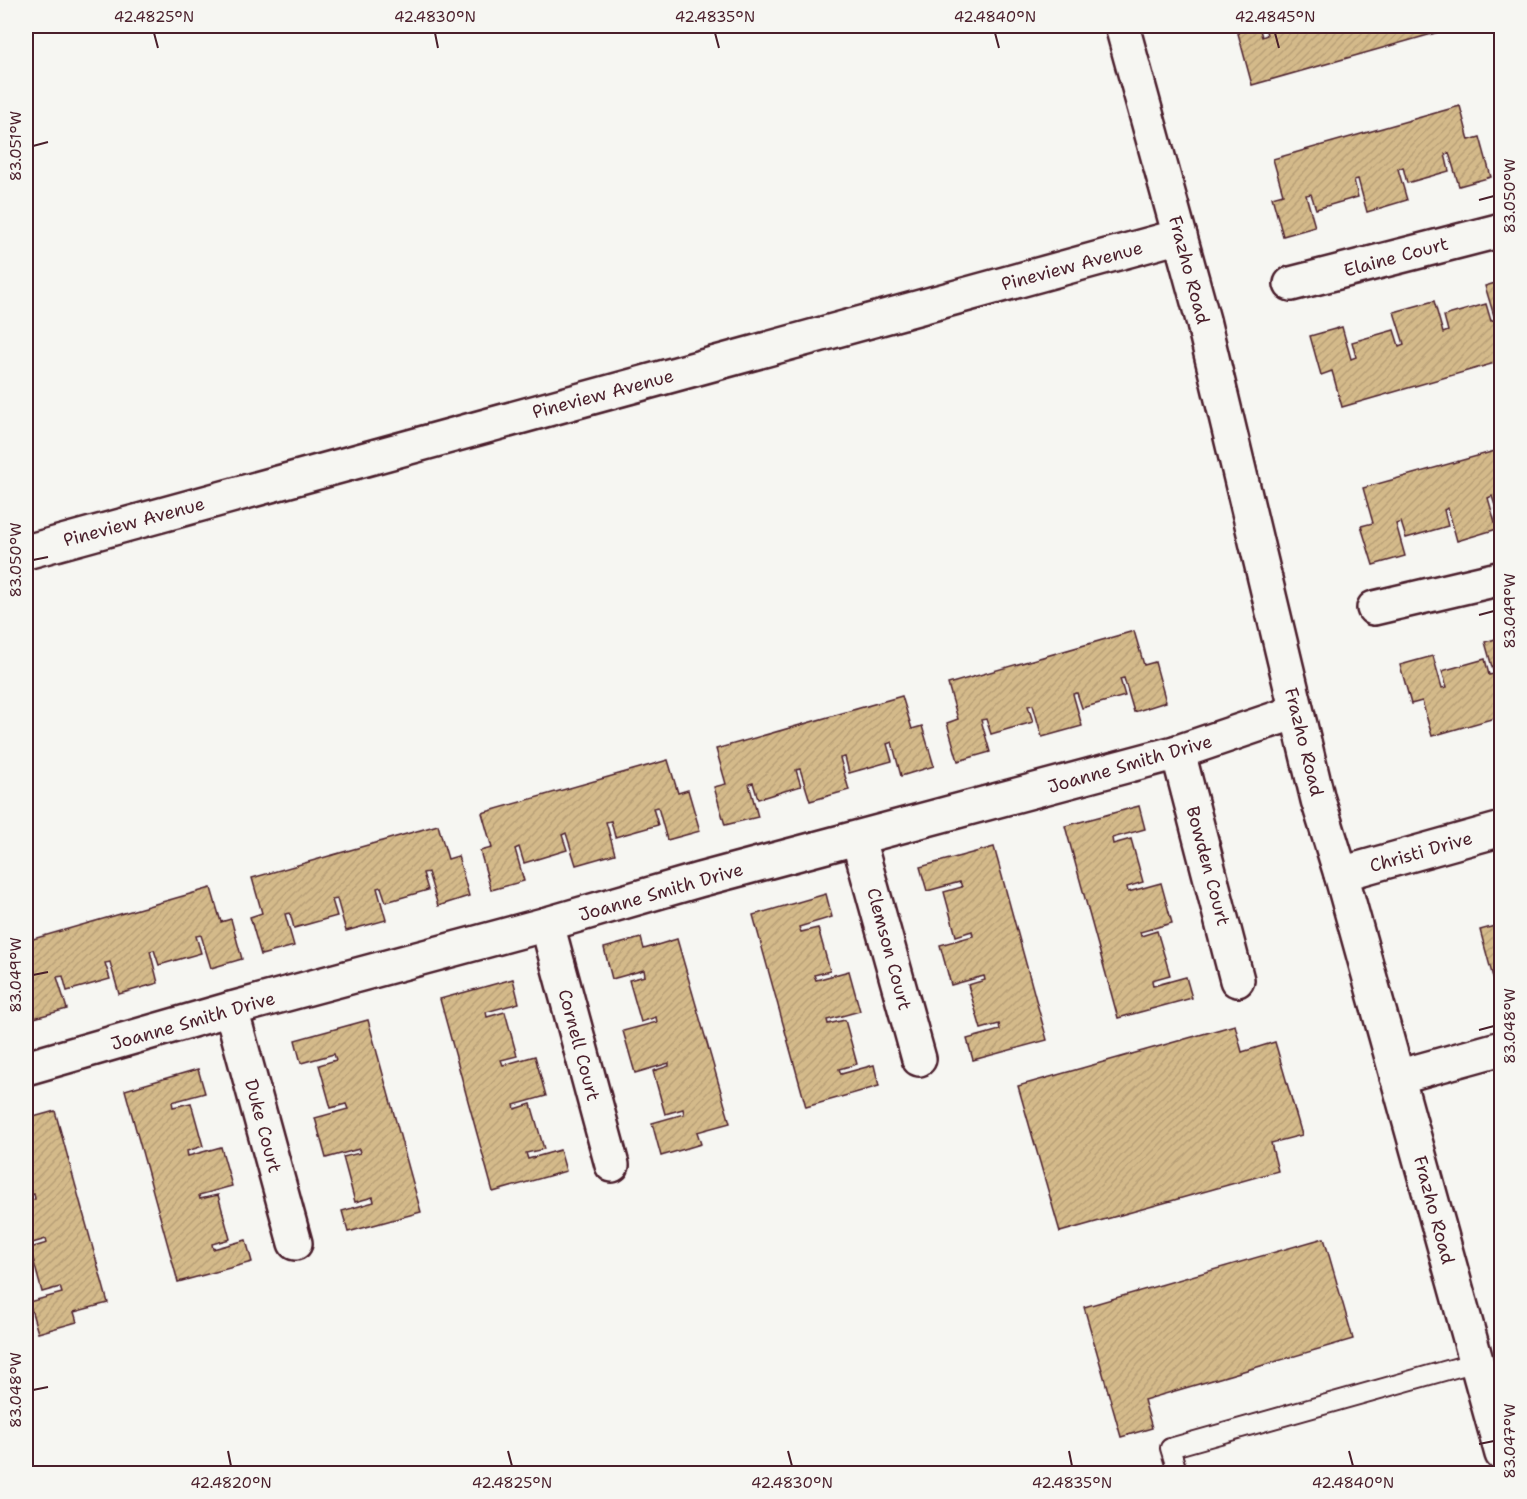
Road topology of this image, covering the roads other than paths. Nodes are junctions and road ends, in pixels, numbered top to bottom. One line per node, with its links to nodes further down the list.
1 (1122, 26): 3 (street, Frazho Road)
2 (1502, 230): 4 (street, Elaine Court)
3 (1180, 236): 5 (street, Pineview Avenue); 8 (street, Frazho Road)
4 (1291, 285)
5 (26, 552)
6 (1502, 578): 7 (street)
7 (1374, 608)
8 (1296, 712): 9 (street, Joanne Smith Drive); 12 (street, Frazho Road)
9 (1178, 752): 11 (street, Joanne Smith Drive); 14 (street, Bowden Court)
10 (1502, 829): 12 (street, Christi Drive)
11 (858, 839): 13 (street, Joanne Smith Drive); 17 (street, Clemson Court)
12 (1341, 874): 19 (street, Frazho Road)
13 (547, 924): 15 (street, Joanne Smith Drive); 20 (street, Cornell Court)
14 (1238, 980)
15 (231, 1009): 18 (street, Joanne Smith Drive); 21 (street, Duke Court)
16 (1502, 1048): 19 (street)
17 (919, 1059)
18 (26, 1068)
19 (1397, 1077): 22 (street, Frazho Road)
20 (612, 1165)
21 (295, 1243)
22 (1476, 1362): 23 (street, Frazho Road); 24 (lane)
23 (1502, 1454)
24 (1178, 1473)

